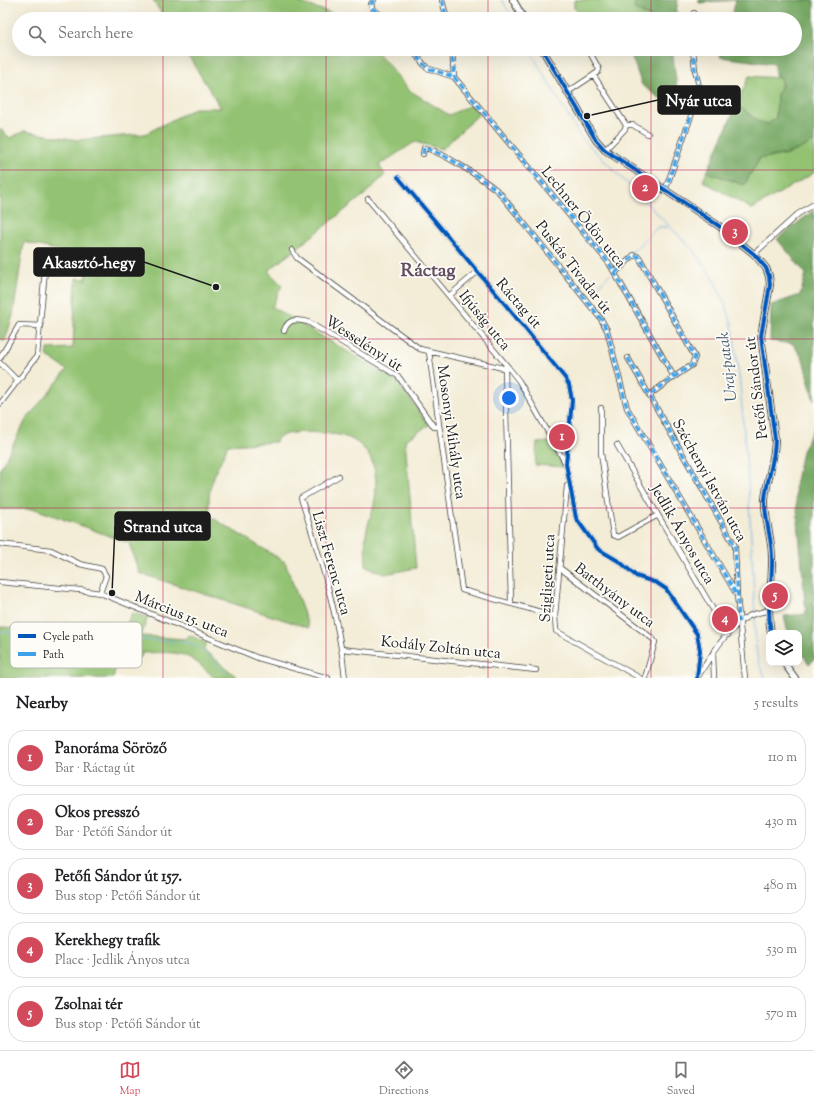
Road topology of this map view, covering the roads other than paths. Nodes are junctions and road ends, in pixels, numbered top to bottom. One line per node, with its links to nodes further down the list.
1 (442, 0): 5 (street)
2 (513, 0): 6 (street)
3 (373, 1): 4 (street)
4 (377, 12)
5 (445, 12)
6 (520, 12)
7 (417, 56): 13 (street)
8 (452, 56): 13 (street)
9 (546, 56): 14 (street, Petőfi Sándor út)
10 (592, 56): 12 (street)
11 (694, 56): 20 (street)
12 (594, 76): 14 (street); 15 (street)
13 (454, 77): 27 (street, Lechner Ödön utca)
14 (568, 92): 17 (street, Petőfi Sándor út)
15 (626, 126): 16 (street); 17 (street)
16 (648, 134)
17 (605, 150): 20 (street, Petőfi Sándor út)
18 (423, 154): 51 (street, Puskás Tivadar út)
19 (398, 177): 26 (street, Ráctag út)
20 (665, 191): 24 (street, Petőfi Sándor út)
21 (368, 199): 28 (street, Ifjúság utca)
22 (814, 204): 24 (street)
23 (292, 250): 31 (street, Mosonyi Mihály utca)
24 (754, 254): 53 (street, Petőfi Sándor út)
25 (46, 259): 29 (street)
26 (477, 272): 28 (street); 43 (street, Ráctag út)
27 (615, 273): 36 (street, Lechner Ödön utca); 36 (street)
28 (450, 296): 35 (street, Ifjúság utca)
29 (41, 326): 32 (street); 37 (street)
30 (284, 331): 41 (street, Wesselényi út)
31 (429, 352): 35 (street); 41 (street, Mosonyi Mihály utca)
32 (0, 358)
33 (628, 358): 38 (street, Széchenyi István utca)
34 (0, 363): 37 (street)
35 (508, 367): 43 (street); 52 (street, Ifjúság utca)
36 (674, 378): 38 (street)
37 (18, 381): 39 (street)
38 (650, 397): 51 (street, Széchenyi István utca)
39 (0, 404)
40 (601, 408): 46 (street)
41 (439, 426): 52 (street, Mosonyi Mihály utca)
42 (617, 445): 46 (street, Jedlik Ányos utca)
43 (566, 464): 45 (street, Ráctag út)
44 (339, 476): 58 (street, Liszt Ferenc utca)
45 (567, 479): 48 (street, Szigligeti utca); 67 (street)
46 (658, 515): 57 (street, Jedlik Ányos utca)
47 (0, 544): 50 (street)
48 (560, 568): 54 (street, Szigligeti utca); 66 (street, Batthyány utca)
49 (0, 582): 50 (street, Március 15. utca)
50 (100, 593): 63 (street, Március 15. utca)
51 (737, 595): 55 (street, Széchenyi István utca)
52 (512, 604): 54 (street)
53 (770, 610): 55 (street); 56 (street, Petőfi Sándor út)
54 (555, 616): 65 (street, Szigligeti utca)
55 (739, 622): 57 (street); 62 (street, Széchenyi István utca)
56 (771, 630)
57 (728, 635): 59 (street)
58 (342, 649): 61 (street, Kodály Zoltán utca); 64 (street, Liszt Ferenc utca)
59 (713, 653): 67 (street); 68 (street)
60 (786, 666): 71 (street)
61 (536, 670)
62 (745, 670): 69 (street, Széchenyi István utca); 70 (street)
63 (328, 678)
64 (345, 678)
65 (640, 678)
66 (646, 678)
67 (697, 678)
68 (714, 678)
69 (746, 678)
70 (749, 678)
71 (795, 678)

